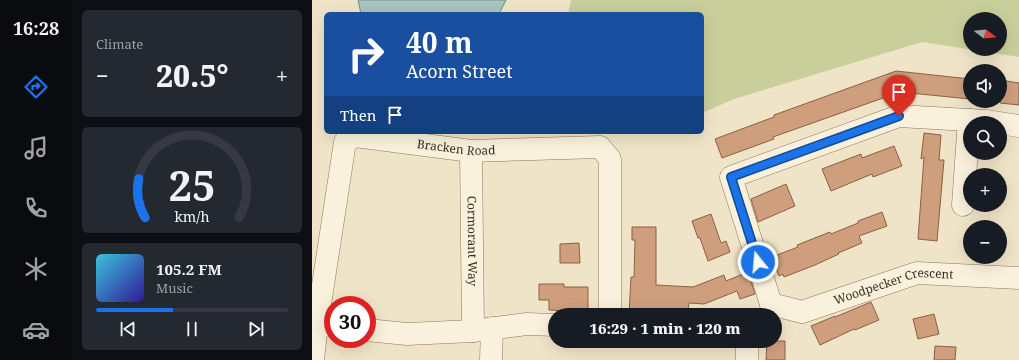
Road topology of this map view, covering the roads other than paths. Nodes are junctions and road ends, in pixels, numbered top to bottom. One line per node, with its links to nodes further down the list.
1 (963, 120): 8 (street)
2 (1007, 125): 3 (street)
3 (1019, 126)
4 (471, 151): 6 (street, Bracken Road); 7 (street, Bracken Road); 12 (street, Cormorant Way)
5 (1019, 278): 9 (street, Woodpecker Crescent)
6 (328, 296)
7 (610, 308)
8 (764, 308)
9 (782, 311)
10 (548, 324): 12 (street)
11 (324, 328): 15 (street)
12 (483, 330): 13 (street); 16 (street, Cormorant Way)
13 (376, 331)
14 (747, 348): 17 (street)
15 (313, 360)
16 (491, 360)
17 (746, 360)

